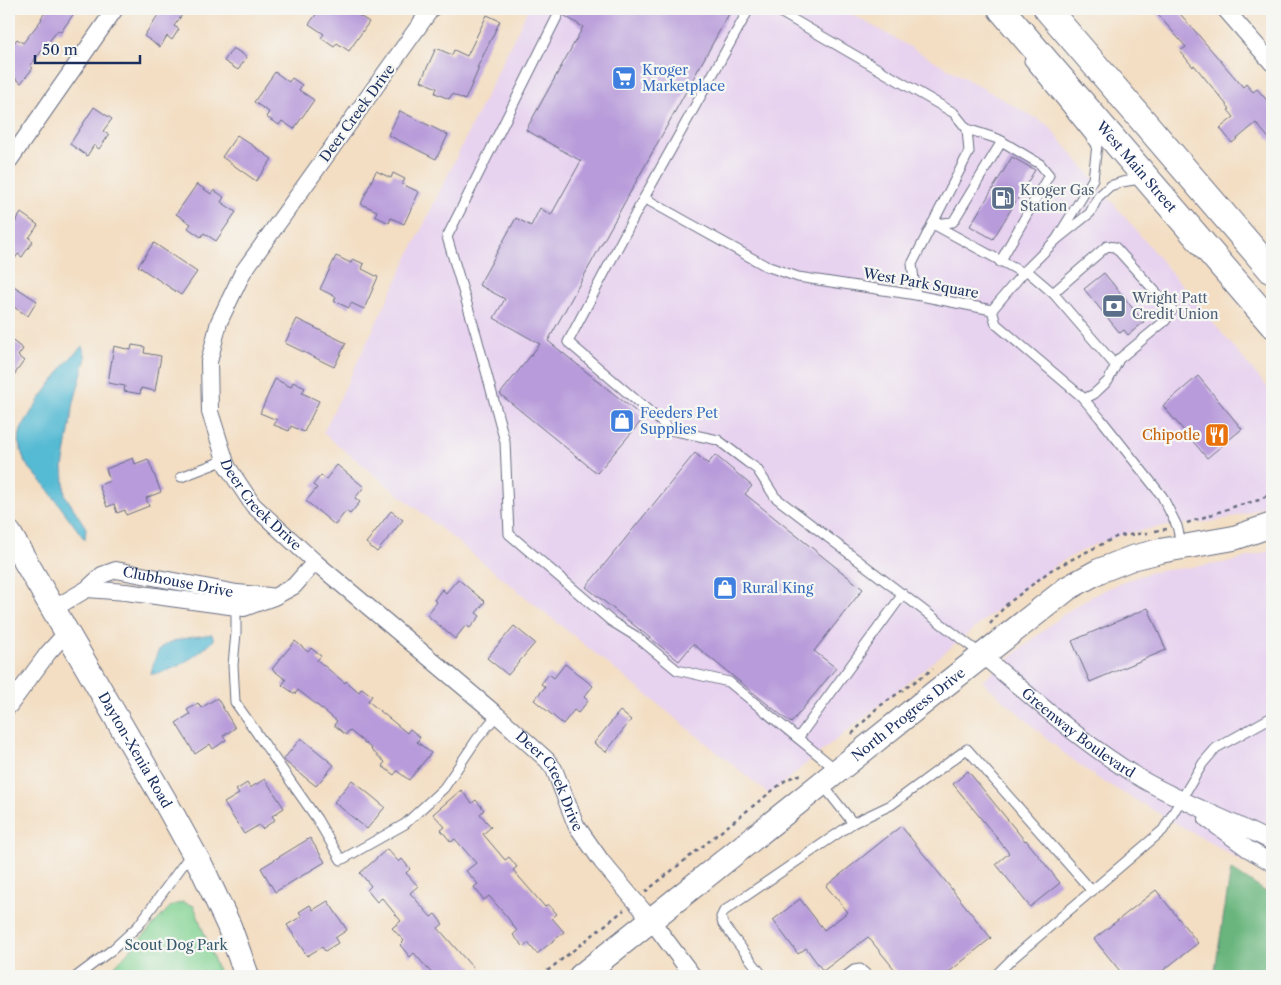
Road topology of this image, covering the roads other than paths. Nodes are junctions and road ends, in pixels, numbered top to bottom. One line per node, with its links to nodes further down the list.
1 (115, 9): 13 (street)
2 (431, 9): 27 (street, Deer Creek Drive)
3 (560, 9): 41 (lane)
4 (749, 9): 15 (lane)
5 (775, 9): 11 (lane)
6 (1001, 9): 14 (main road, West Main Street)
7 (1047, 9): 19 (main road)
8 (1225, 9): 10 (street)
9 (1024, 55): 17 (lane)
10 (1270, 55)
11 (967, 129): 12 (lane); 16 (lane)
12 (1002, 141): 16 (lane); 18 (lane)
13 (9, 161)
14 (1148, 179): 17 (lane); 24 (main road, West Main Street)
15 (644, 198): 22 (lane, West Park Square); 33 (lane)
16 (932, 224): 18 (lane); 22 (lane)
17 (1056, 240): 20 (lane)
18 (1000, 262): 20 (lane)
19 (1272, 271)
20 (1024, 272): 21 (lane); 23 (lane)
21 (1053, 293): 25 (lane); 25 (lane)
22 (916, 295): 23 (lane, West Park Square)
23 (992, 310): 26 (lane, West Park Square)
24 (1272, 324)
25 (1114, 366): 26 (lane)
26 (1084, 399): 31 (lane, West Park Square)
27 (225, 460): 28 (lane); 32 (street, Deer Creek Drive)
28 (181, 477)
29 (1272, 526): 31 (street, North Progress Drive)
30 (9, 533): 35 (street, Dayton-Xenia Road)
31 (1182, 548): 37 (street, North Progress Drive)
32 (315, 562): 34 (street, Clubhouse Drive); 39 (street, Deer Creek Drive)
33 (902, 594): 37 (lane); 41 (lane)
34 (236, 600): 35 (street, Clubhouse Drive); 39 (lane)
35 (53, 609): 36 (street, Dayton-Xenia Road)
36 (67, 632): 38 (street); 46 (street, Dayton-Xenia Road)
37 (982, 655): 42 (street, North Progress Drive); 43 (street, Greenway Boulevard)
38 (9, 706)
39 (497, 715): 49 (street, Deer Creek Drive)
40 (1272, 717): 43 (lane)
41 (798, 738): 42 (lane)
42 (830, 777): 44 (lane); 49 (street, North Progress Drive)
43 (1182, 799): 45 (street); 47 (street); 48 (lane)
44 (853, 823): 48 (lane); 54 (lane)
45 (1272, 842)
46 (193, 852): 50 (lane); 51 (street, Dayton-Xenia Road)
47 (1272, 863)
48 (1092, 891): 57 (lane)
49 (650, 920): 52 (street, North Progress Drive); 53 (street, Deer Creek Drive)
50 (77, 976)
51 (247, 976)
52 (581, 976)
53 (692, 976)
54 (763, 976)
55 (846, 976): 56 (lane)
56 (868, 976)
57 (995, 976)

